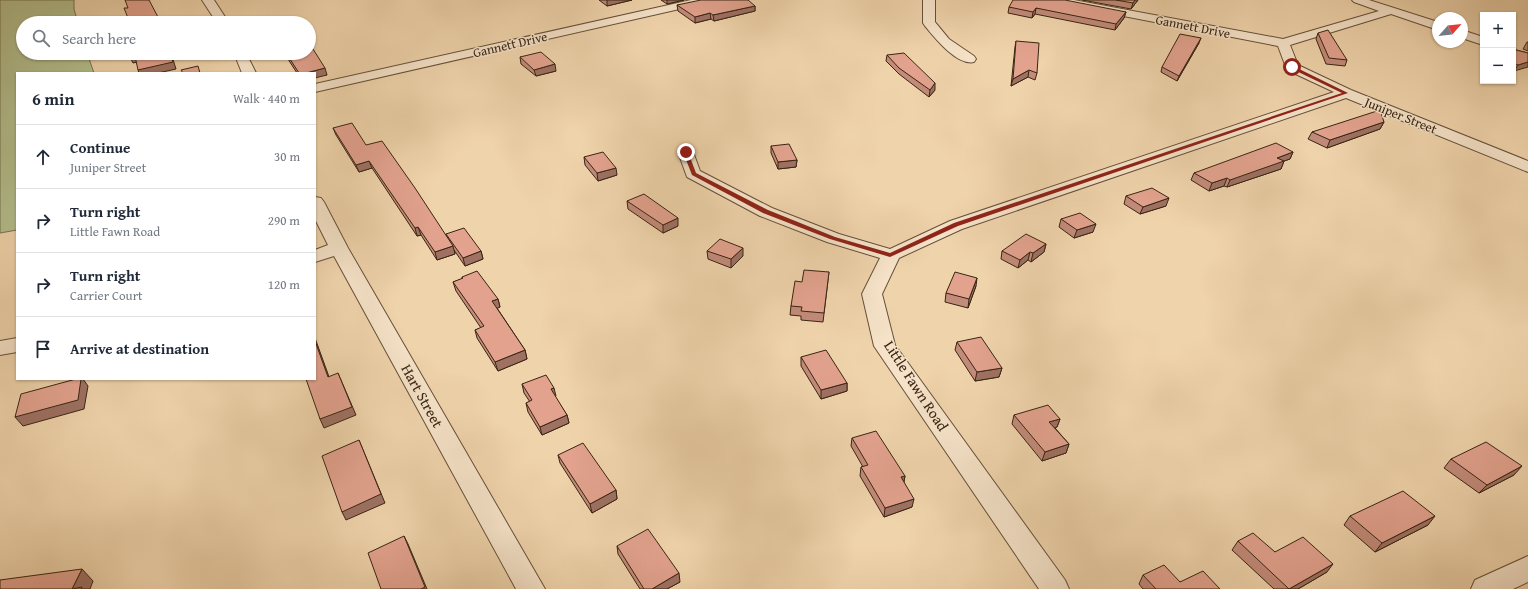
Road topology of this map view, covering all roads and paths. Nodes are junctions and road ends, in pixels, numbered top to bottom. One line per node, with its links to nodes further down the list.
1 (208, 0): 7 (street)
2 (706, 0): 15 (street, Gannett Drive)
3 (929, 0): 12 (street)
4 (1056, 0): 11 (street, Gannett Drive)
5 (1358, 0): 6 (street)
6 (1390, 11): 8 (street); 11 (street)
7 (218, 16)
8 (1432, 24)
9 (1468, 36): 10 (street)
10 (1480, 40)
11 (1283, 44): 16 (street, Juniper Street)
12 (969, 59)
13 (243, 60): 14 (street)
14 (249, 72)
15 (316, 88)
16 (1346, 93): 18 (street, Juniper Street); 21 (street)
17 (686, 152): 21 (street)
18 (1528, 167)
19 (316, 204): 20 (street, Hart Street)
20 (339, 248): 22 (street); 26 (street, Hart Street)
21 (890, 255): 27 (street, Little Fawn Road)
22 (316, 256)
23 (16, 345): 24 (street)
24 (0, 348)
25 (1528, 568): 28 (street)
26 (531, 589)
27 (1055, 589)
28 (1485, 589)

